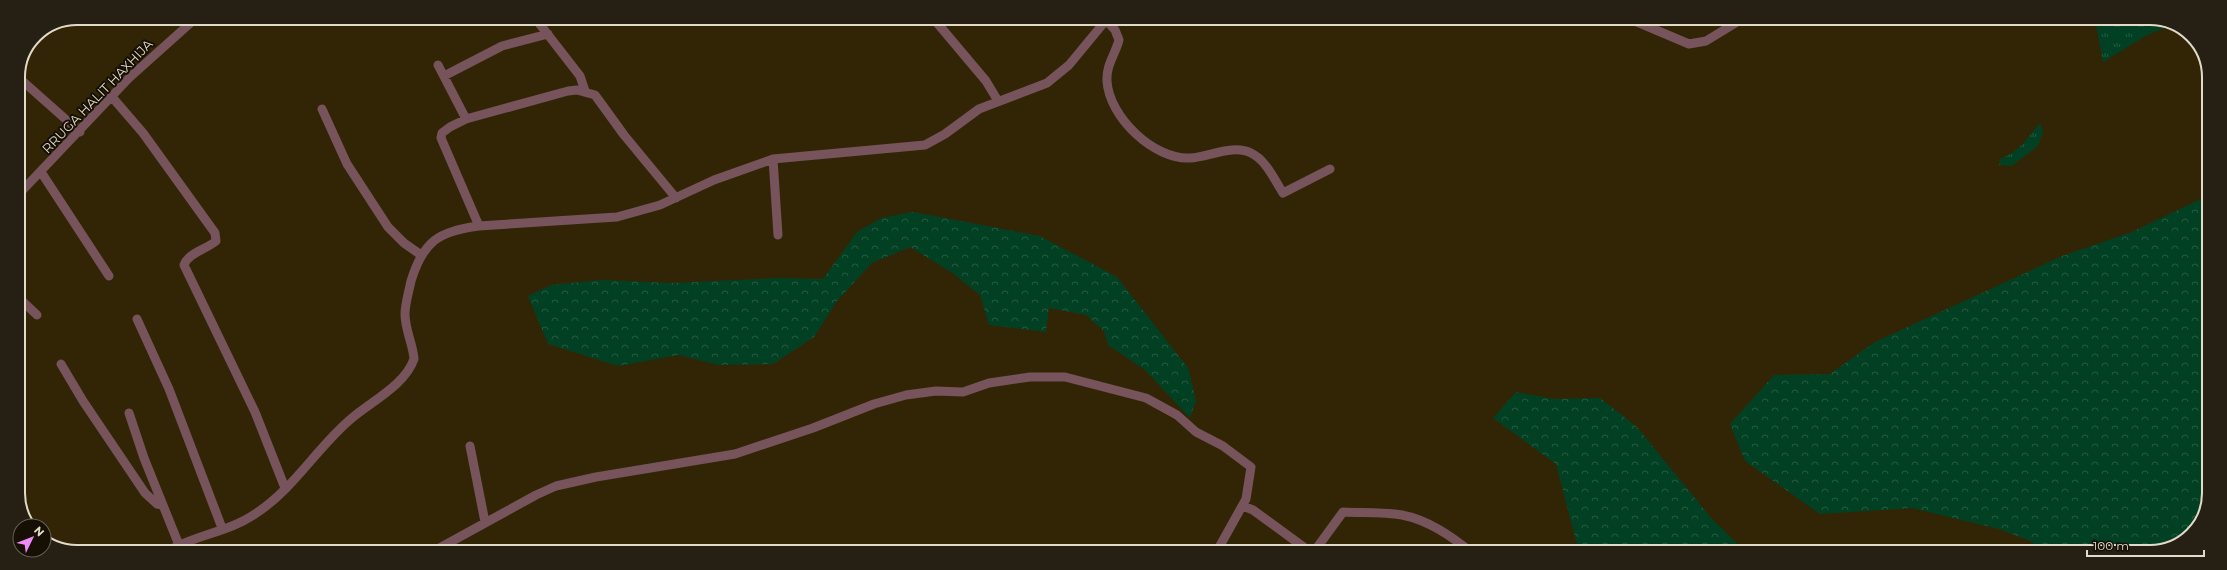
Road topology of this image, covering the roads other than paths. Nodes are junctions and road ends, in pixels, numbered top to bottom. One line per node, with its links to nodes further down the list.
1 (188, 25): 13 (street, RRUGA HALIT HAXHIJA)
2 (541, 25): 8 (street)
3 (939, 25): 14 (street)
4 (1102, 25): 14 (street)
5 (1111, 25): 19 (street)
6 (1644, 25): 7 (street)
7 (1732, 25)
8 (548, 34): 10 (street); 12 (street)
9 (438, 65): 10 (street)
10 (444, 76): 16 (street)
11 (25, 82): 17 (street)
12 (585, 91): 16 (street); 22 (street)
13 (112, 97): 17 (street, RRUGA HALIT HAXHIJA); 33 (street)
14 (998, 101): 18 (street)
15 (322, 109): 25 (street)
16 (466, 119): 23 (street)
17 (80, 132): 20 (street, RRUGA HALIT HAXHIJA)
18 (774, 159): 22 (street); 24 (street)
19 (1330, 169)
20 (41, 172): 21 (street, RRUGA HALIT HAXHIJA); 26 (street)
21 (25, 188)
22 (676, 198): 23 (street)
23 (479, 226): 25 (street)
24 (778, 235)
25 (421, 254): 33 (street)
26 (109, 276)
27 (25, 304): 28 (street)
28 (37, 315)
29 (137, 319): 37 (street)
30 (61, 364): 34 (street)
31 (129, 413): 34 (street)
32 (470, 446): 36 (street)
33 (285, 488): 37 (street)
34 (162, 505): 38 (street)
35 (1243, 506): 36 (street); 40 (street); 41 (street)
36 (485, 522): 39 (street)
37 (222, 528): 38 (street)
38 (179, 545)
39 (445, 545)
40 (1221, 545)
41 (1301, 545)
42 (1318, 545): 43 (street)
43 (1461, 545)

